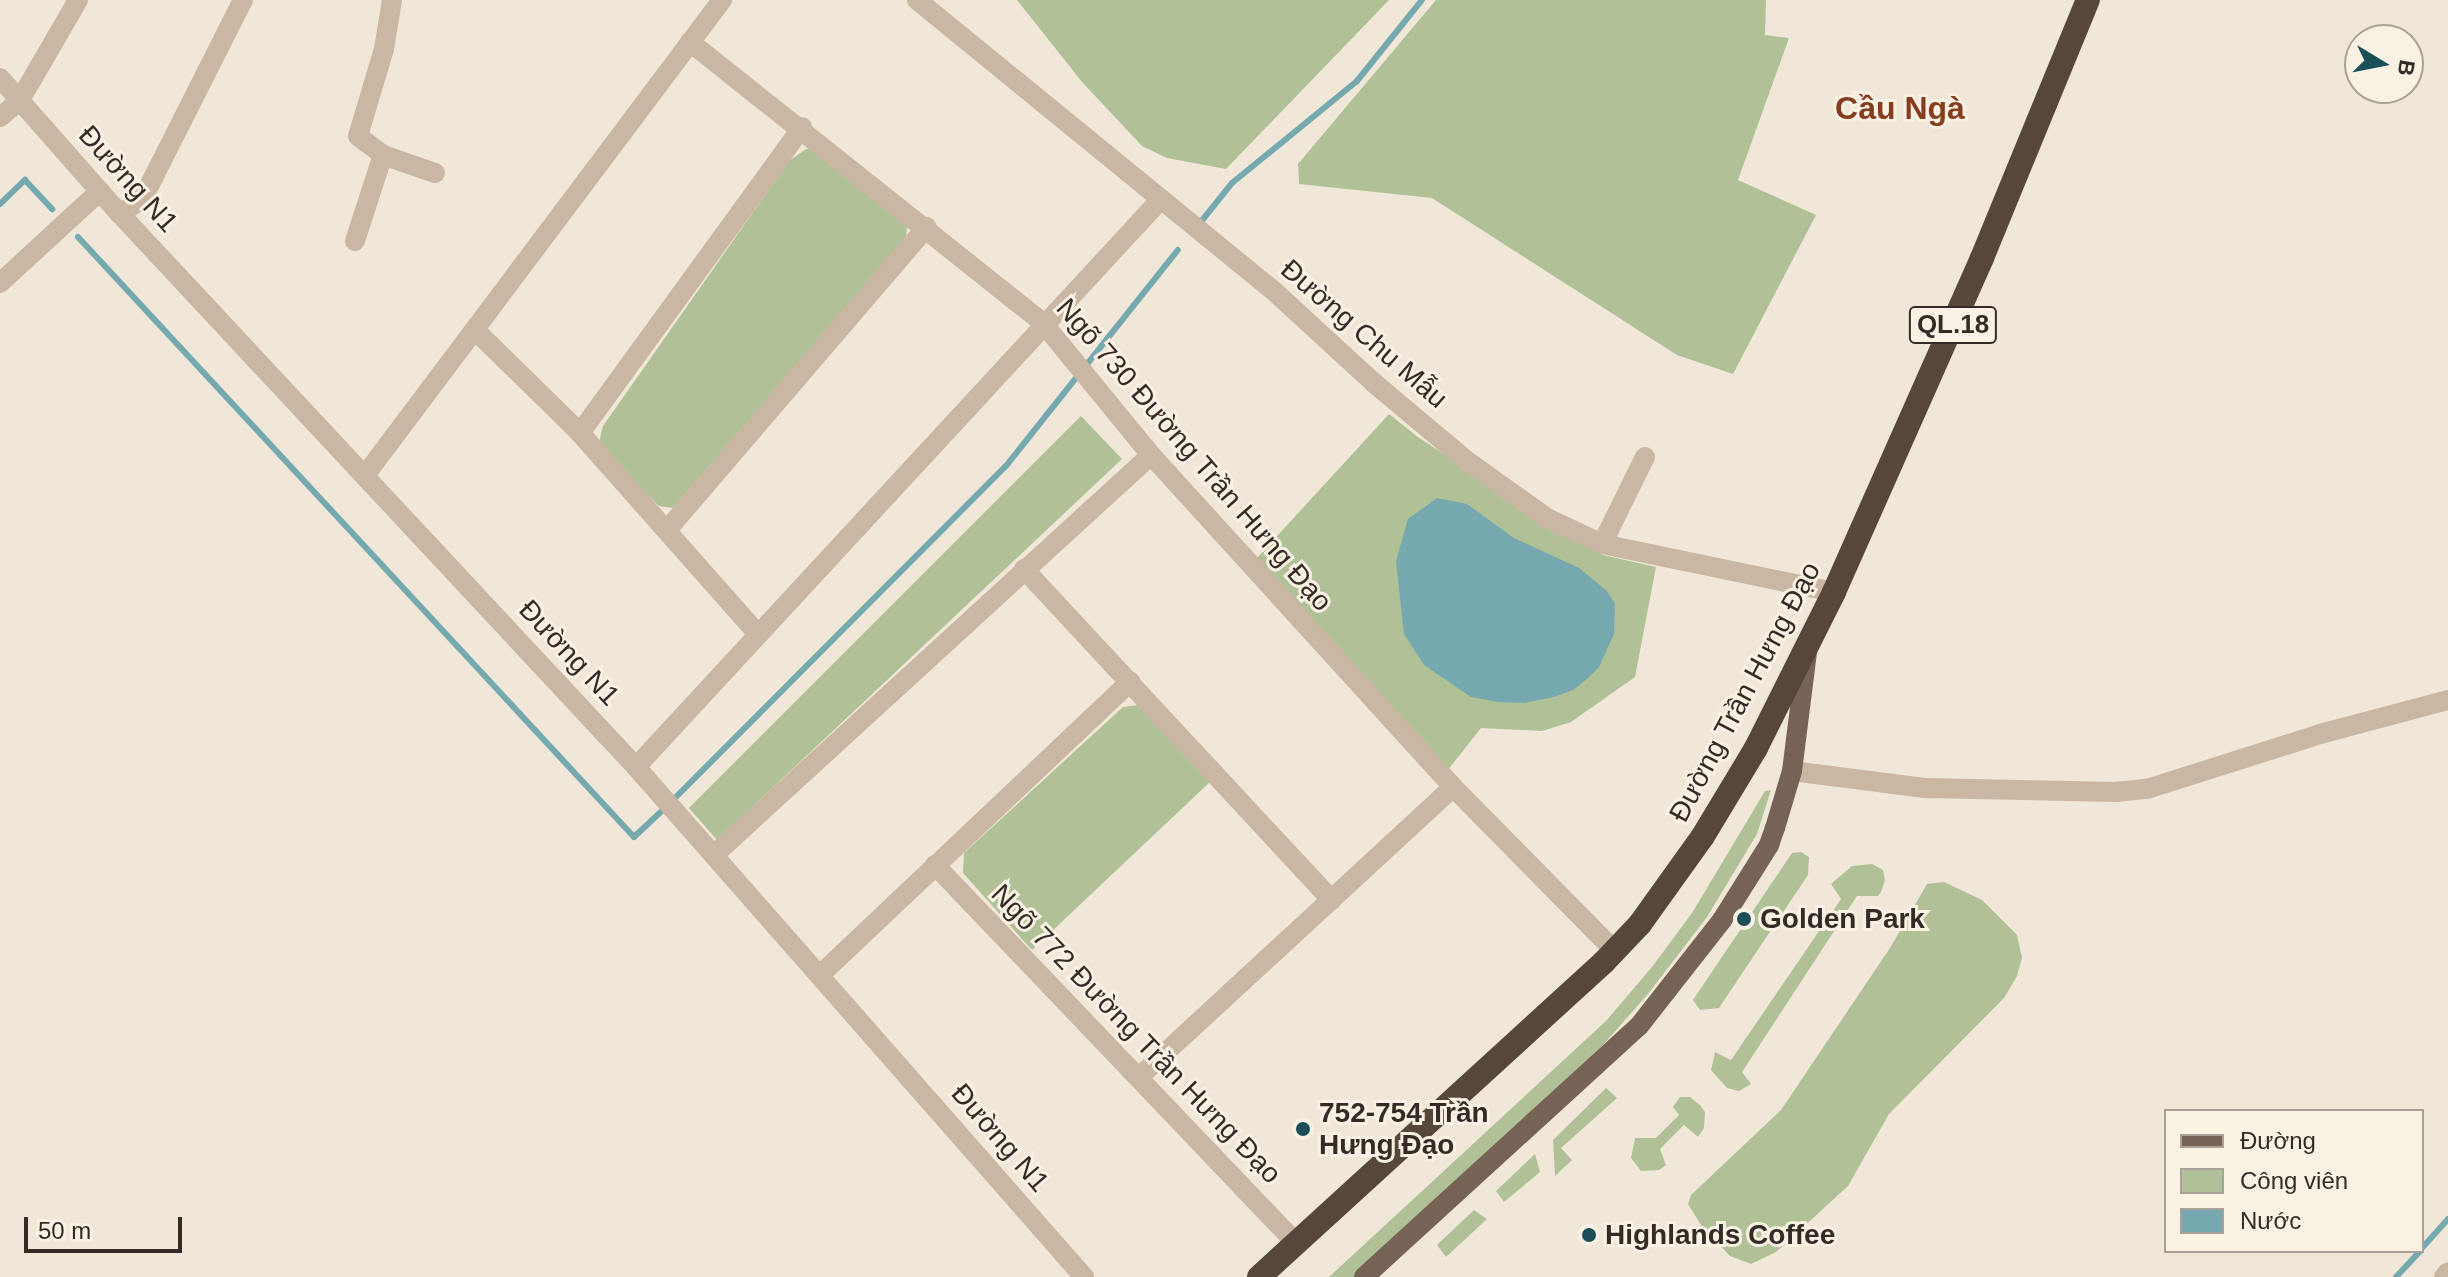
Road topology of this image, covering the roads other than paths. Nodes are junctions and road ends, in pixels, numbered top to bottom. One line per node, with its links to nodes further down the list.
1 (78, 0): 9 (street)
2 (243, 0): 16 (street)
3 (392, 0): 12 (street)
4 (722, 0): 7 (street)
5 (917, 0): 15 (street, Đường Chu Mẫu)
6 (2088, 0): 29 (highway, Đường Trần Hưng Đạo / QL.18)
7 (690, 42): 11 (street, Ngõ 730 Đường Trần Hưng Đạo); 20 (street)
8 (0, 78): 9 (street, Đường N1)
9 (20, 100): 10 (street); 14 (street, Đường N1)
10 (0, 117)
11 (802, 127): 17 (street, Ngõ 730 Đường Trần Hưng Đạo); 22 (street)
12 (383, 155): 13 (street); 18 (street)
13 (435, 173)
14 (100, 191): 16 (street, Đường N1); 19 (street)
15 (1161, 199): 21 (street); 27 (street, Đường Chu Mẫu)
16 (120, 214): 25 (street, Đường N1)
17 (927, 227): 21 (street, Ngõ 730 Đường Trần Hưng Đạo); 26 (street)
18 (355, 241)
19 (0, 283)
20 (476, 331): 22 (street); 25 (street)
21 (1050, 331): 23 (street, Ngõ 730 Đường Trần Hưng Đạo); 30 (street)
22 (580, 433): 26 (street)
23 (1151, 455): 28 (street); 36 (street, Ngõ 730 Đường Trần Hưng Đạo)
24 (1645, 457): 27 (street)
25 (366, 474): 34 (street, Đường N1)
26 (667, 530): 30 (street)
27 (1602, 544): 29 (street, Đường Chu Mẫu)
28 (1024, 569): 32 (street); 37 (street)
29 (1834, 592): 31 (highway, Đường Trần Hưng Đạo / QL.18)
30 (758, 634): 34 (street)
31 (1808, 647): 35 (main road); 40 (highway, Đường Trần Hưng Đạo / QL.18)
32 (1130, 682): 38 (street); 39 (street)
33 (2448, 700): 35 (street)
34 (636, 767): 37 (street, Đường N1)
35 (1792, 771): 47 (main road)
36 (1453, 787): 39 (street); 40 (street, Ngõ 730 Đường Trần Hưng Đạo)
37 (714, 855): 41 (street, Đường N1)
38 (935, 865): 41 (street); 42 (street, Ngõ 772 Đường Trần Hưng Đạo)
39 (1332, 900): 42 (street)
40 (1615, 951): 43 (highway, Đường Trần Hưng Đạo / QL.18)
41 (820, 975): 45 (street, Đường N1)
42 (1140, 1076): 43 (street, Ngõ 772 Đường Trần Hưng Đạo)
43 (1296, 1243): 46 (highway, Đường Trần Hưng Đạo / QL.18)
44 (2448, 1272): 48 (street)
45 (1084, 1277)
46 (1259, 1277)
47 (1364, 1277)
48 (2444, 1277)

